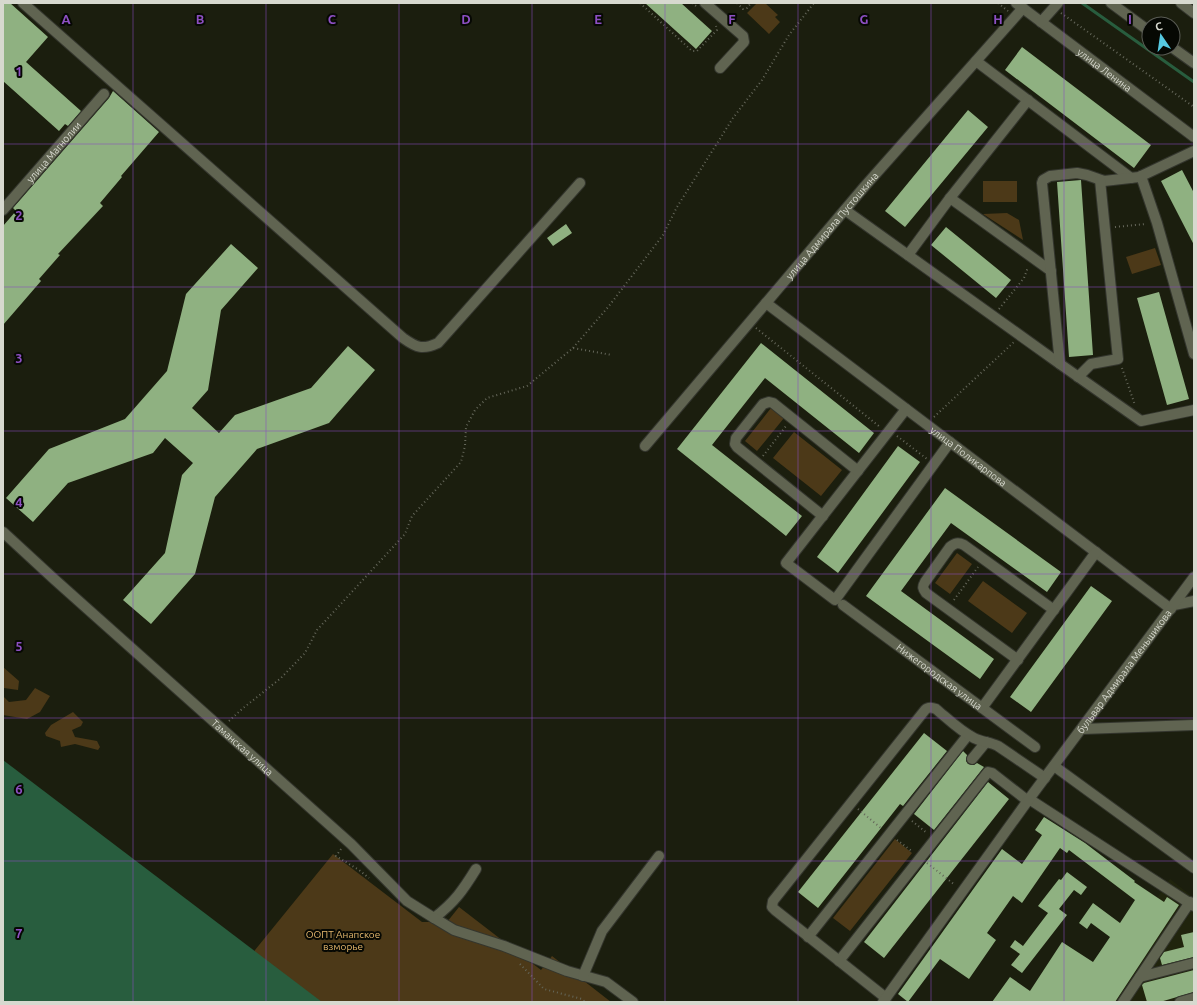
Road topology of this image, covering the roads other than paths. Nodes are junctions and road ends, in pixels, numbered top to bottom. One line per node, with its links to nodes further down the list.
1 (23, 3): 21 (street)
2 (705, 3): 13 (street)
3 (1110, 3): 9 (street)
4 (1181, 3): 7 (street)
5 (1056, 5): 8 (street)
6 (1019, 6): 8 (street, улица Ленина); 11 (street, улица Адмирала Пустошкина)
7 (1194, 13)
8 (1041, 22): 16 (street, улица Ленина)
9 (1141, 25)
10 (1181, 54): 12 (street)
11 (976, 61): 15 (street); 24 (street, улица Адмирала Пустошкина)
12 (1194, 63)
13 (720, 68)
14 (104, 94): 23 (street, улица Магнолии)
15 (1028, 100): 19 (street); 22 (street)
16 (1194, 137)
17 (1193, 154): 18 (street)
18 (1141, 176): 19 (street); 28 (street)
19 (1131, 178): 20 (street)
20 (1100, 180): 26 (street); 30 (street)
21 (580, 183)
22 (950, 198): 25 (street); 26 (street)
23 (3, 210)
24 (845, 210): 25 (street); 27 (street, улица Адмирала Пустошкина)
25 (908, 255): 29 (street)
26 (1051, 271): 29 (street)
27 (766, 303): 31 (street, улица Поликарпова); 34 (street, улица Адмирала Пустошкина)
28 (1194, 354)
29 (1060, 364): 30 (street)
30 (1078, 377): 32 (street)
31 (906, 409): 33 (street, улица Поликарпова); 35 (street)
32 (1194, 410)
33 (950, 442): 38 (street, улица Поликарпова); 41 (street)
34 (645, 446)
35 (858, 470): 36 (street); 36 (street)
36 (823, 516): 41 (street, Нижегородская улица)
37 (3, 532): 59 (street, Таманская улица)
38 (1096, 552): 42 (street, улица Поликарпова); 43 (street)
39 (1194, 577): 42 (street, бульвар Адмирала Меньшикова)
40 (1194, 601): 42 (street)
41 (839, 602): 45 (street, Нижегородская улица)
42 (1172, 607): 47 (street, бульвар Адмирала Меньшикова)
43 (1054, 610): 44 (street); 44 (street)
44 (1018, 660): 45 (street)
45 (982, 708): 50 (street, Нижегородская улица)
46 (1194, 725): 47 (street)
47 (1082, 729): 52 (street, бульвар Адмирала Меньшикова)
48 (968, 735): 49 (street); 60 (street); 60 (street)
49 (986, 742): 51 (street); 53 (street)
50 (1035, 747)
51 (972, 759)
52 (1054, 766): 53 (street, бульвар Адмирала Меньшикова); 56 (street)
53 (1045, 778): 54 (street, бульвар Адмирала Меньшикова)
54 (1029, 800): 58 (street); 61 (street); 66 (street, бульвар Адмирала Меньшикова)
55 (659, 856): 63 (street)
56 (1194, 868)
57 (476, 869): 59 (street)
58 (1192, 904): 64 (street)
59 (434, 918): 63 (street, Таманская улица)
60 (808, 937): 61 (street)
61 (838, 961): 66 (street)
62 (1194, 963): 64 (street)
63 (583, 976): 67 (street)
64 (1140, 976): 68 (street)
65 (1194, 998): 69 (street)
66 (885, 1000)
67 (633, 1002)
68 (1124, 1002)
69 (1180, 1002)

